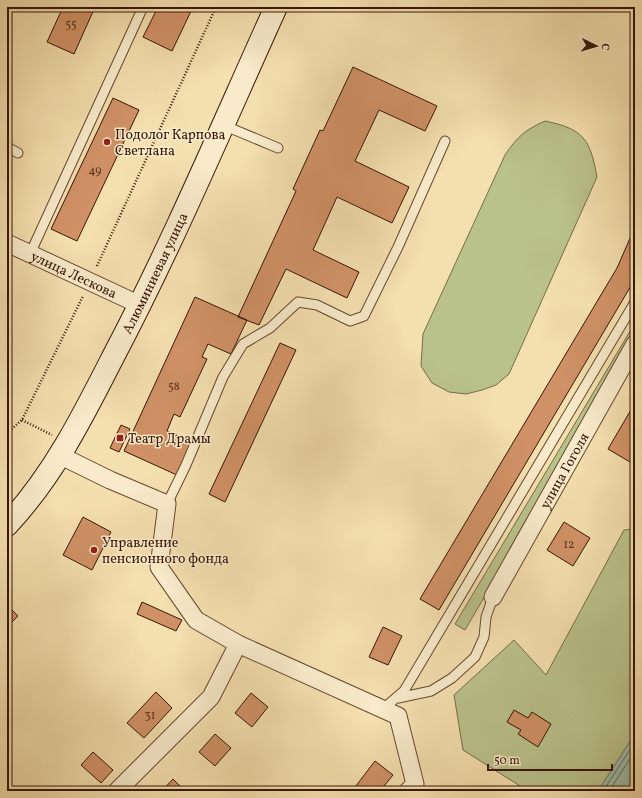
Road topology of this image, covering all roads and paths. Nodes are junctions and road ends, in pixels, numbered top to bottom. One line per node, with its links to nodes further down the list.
1 (143, 7): 10 (lane)
2 (216, 7): 11 (path)
3 (276, 7): 4 (main road, Алюминиевая улица)
4 (223, 125): 7 (lane); 13 (main road, Алюминиевая улица)
5 (445, 141): 17 (lane)
6 (7, 147): 8 (lane)
7 (278, 148)
8 (18, 153)
9 (7, 243): 10 (street, улица Лескова)
10 (30, 254): 11 (street, улица Лескова)
11 (90, 282): 13 (street, улица Лескова); 15 (path)
12 (635, 302): 21 (lane)
13 (140, 305): 16 (main road, Алюминиевая улица)
14 (635, 344): 19 (street, улица Гоголя)
15 (7, 433)
16 (60, 455): 17 (street); 18 (main road, Алюминиевая улица)
17 (166, 504): 20 (street)
18 (7, 525)
19 (493, 597): 21 (lane)
20 (238, 644): 22 (street); 23 (street)
21 (396, 698): 22 (lane)
22 (390, 713): 24 (street)
23 (117, 791)
24 (408, 791)

